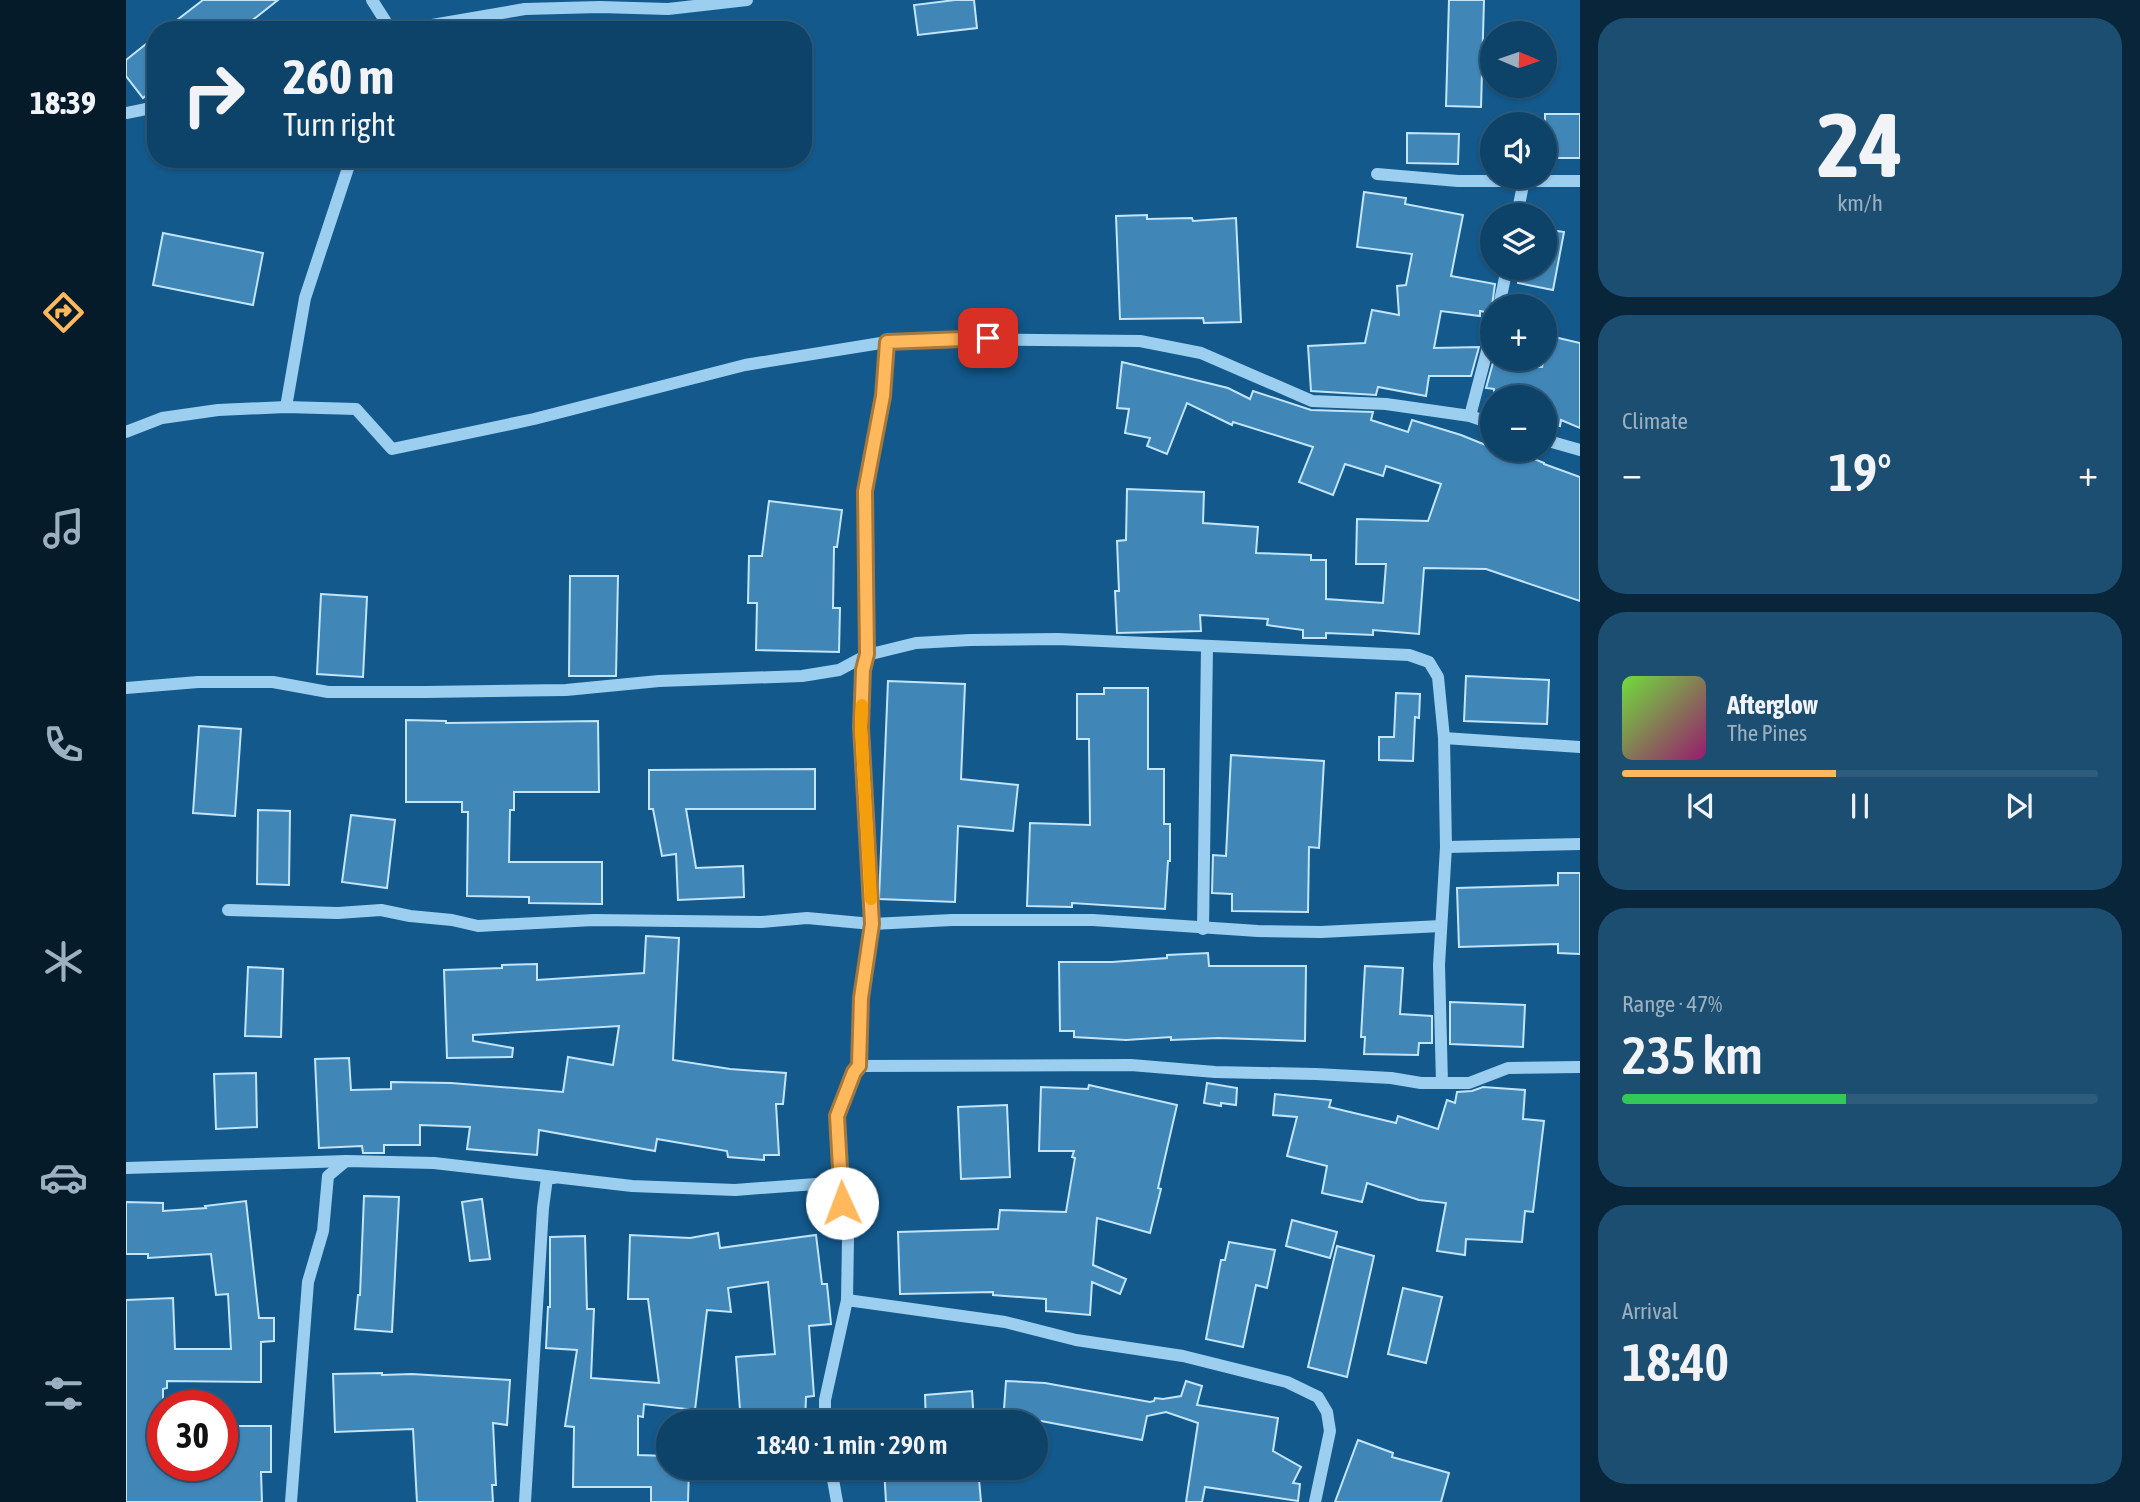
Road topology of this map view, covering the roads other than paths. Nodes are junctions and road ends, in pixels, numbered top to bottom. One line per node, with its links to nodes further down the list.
1 (372, 0): 3 (street)
2 (747, 0): 4 (street)
3 (385, 21)
4 (455, 21)
5 (126, 98): 6 (street)
6 (131, 112)
7 (348, 168): 14 (street)
8 (1377, 174): 9 (street)
9 (1480, 181)
10 (1557, 181): 11 (street)
11 (1580, 181)
12 (887, 342): 14 (street); 15 (street); 21 (street)
13 (1482, 371): 15 (street)
14 (286, 407): 17 (street)
15 (1470, 416): 16 (street)
16 (1480, 419)
17 (126, 432)
18 (1557, 443): 19 (street)
19 (1580, 450)
20 (1207, 647): 21 (street); 23 (street); 30 (street)
21 (867, 654): 22 (street); 28 (street)
22 (126, 688)
23 (1444, 738): 24 (street); 26 (street)
24 (1580, 747)
25 (1580, 844): 26 (street)
26 (1446, 847): 29 (street)
27 (228, 910): 28 (street)
28 (872, 924): 30 (street); 31 (street)
29 (1441, 926): 30 (street); 33 (street)
30 (1203, 929)
31 (859, 1066): 33 (street); 37 (street)
32 (1580, 1067): 33 (street)
33 (1442, 1083)
34 (347, 1161): 35 (street); 36 (street); 41 (street)
35 (126, 1168)
36 (572, 1179): 37 (street); 42 (street)
37 (842, 1182): 38 (street)
38 (848, 1300): 39 (street); 44 (street)
39 (825, 1410)
40 (833, 1480): 43 (street)
41 (291, 1502)
42 (524, 1502)
43 (837, 1502)
44 (1315, 1502)

